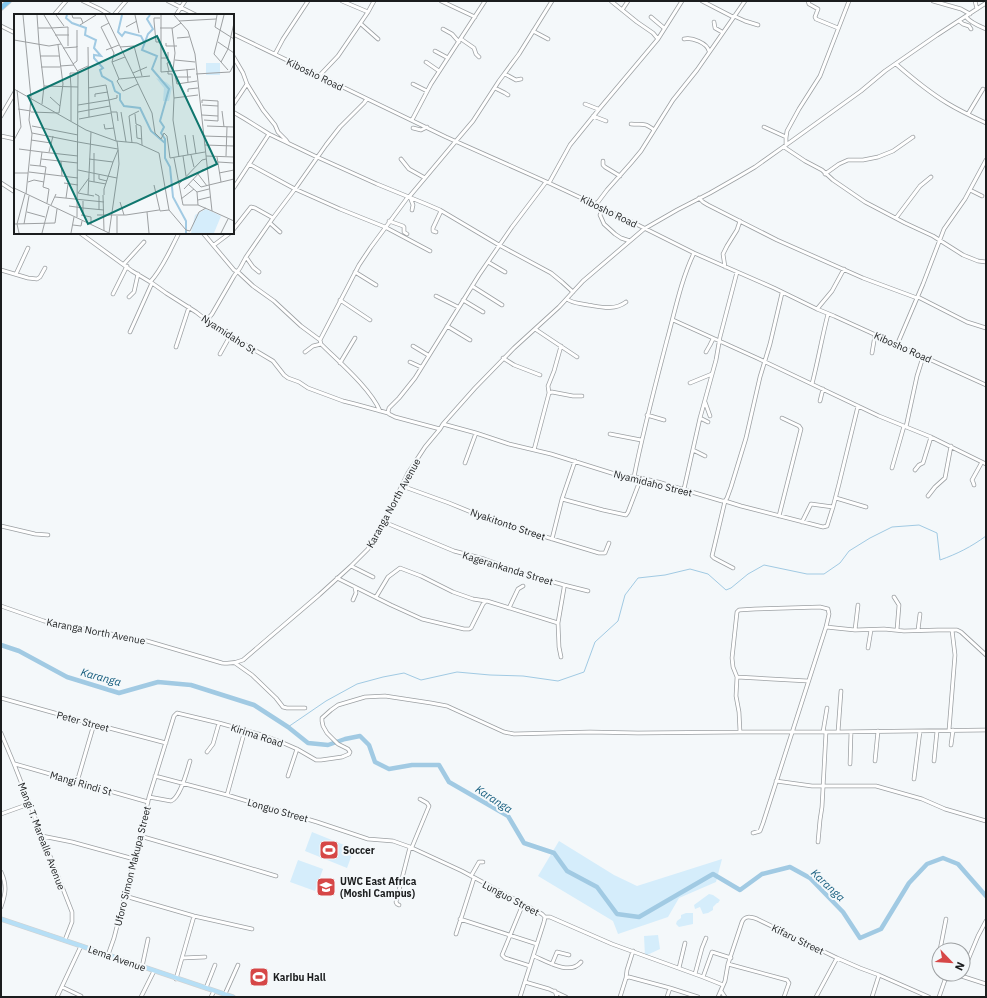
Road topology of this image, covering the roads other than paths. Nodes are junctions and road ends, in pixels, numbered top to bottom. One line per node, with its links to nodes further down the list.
1 (9, 1): 23 (highway)
2 (66, 1): 28 (street)
3 (83, 1): 29 (street)
4 (126, 1): 30 (street)
5 (168, 1): 24 (street)
6 (185, 1): 24 (street)
7 (308, 1): 59 (street)
8 (342, 1): 27 (street)
9 (374, 1): 27 (street)
10 (441, 1): 35 (street)
11 (485, 1): 35 (street)
12 (552, 1): 48 (street)
13 (611, 1): 26 (street)
14 (628, 1): 26 (street)
15 (682, 1): 43 (street)
16 (702, 1): 34 (street)
17 (745, 1): 34 (street)
18 (808, 1): 44 (street)
19 (849, 1): 44 (street)
20 (933, 1): 33 (street)
21 (975, 1): 25 (street)
22 (986, 3): 25 (street, Karanga North Avenue)
23 (1, 8)
24 (181, 8): 31 (street); 32 (street)
25 (977, 9): 33 (street, Karanga North Avenue)
26 (622, 10): 54 (street)
27 (368, 12): 40 (street)
28 (55, 14)
29 (108, 14)
30 (115, 14)
31 (177, 14)
32 (194, 14)
33 (970, 14): 37 (street, Karanga North Avenue)
34 (734, 16): 41 (street); 50 (street)
35 (475, 17): 56 (street)
36 (652, 17): 43 (street)
37 (966, 17): 38 (street, Karanga North Avenue); 47 (street)
38 (959, 21): 46 (street); 64 (street, Karanga North Avenue)
39 (714, 22): 50 (street)
40 (361, 24): 52 (street); 67 (street)
41 (758, 25)
42 (1, 26): 49 (street)
43 (664, 28): 54 (street)
44 (838, 28): 94 (street)
45 (443, 29): 56 (street)
46 (971, 29)
47 (986, 29)
48 (533, 31): 53 (street); 66 (street)
49 (14, 32)
50 (722, 32): 58 (street)
51 (234, 34): 59 (street, Kibosho Road)
52 (378, 39)
53 (548, 39)
54 (658, 39): 79 (street)
55 (684, 39): 58 (street)
56 (460, 41): 60 (street); 62 (street)
57 (435, 51): 62 (street)
58 (709, 51): 91 (street)
59 (274, 54): 67 (street, Kibosho Road)
60 (479, 57)
61 (234, 58): 69 (street)
62 (448, 58): 65 (street)
63 (426, 62): 65 (street)
64 (896, 64): 81 (street); 99 (street, Karanga North Avenue)
65 (439, 71): 73 (street)
66 (505, 74): 68 (street); 71 (street)
67 (319, 76): 76 (street, Kibosho Road)
68 (521, 80)
69 (247, 84): 77 (street); 98 (street)
70 (413, 84): 73 (street)
71 (495, 88): 75 (street); 97 (street)
72 (983, 89): 81 (street)
73 (427, 91): 84 (street)
74 (14, 94): 82 (street)
75 (508, 95)
76 (367, 99): 84 (street, Kibosho Road); 100 (street)
77 (234, 104)
78 (585, 104): 79 (street)
79 (598, 109): 83 (street)
80 (234, 113): 92 (street)
81 (968, 114): 86 (street)
82 (1, 116)
83 (593, 116): 85 (street); 111 (street)
84 (412, 120): 88 (street, Kibosho Road)
85 (606, 121)
86 (986, 122)
87 (631, 124): 91 (street)
88 (427, 127): 90 (street); 97 (street, Kibosho Road)
89 (764, 127): 94 (street)
90 (413, 128)
91 (654, 130): 108 (street)
92 (269, 134): 98 (street); 104 (street)
93 (1, 136): 96 (street)
94 (786, 137): 99 (street)
95 (913, 137): 106 (street)
96 (14, 139)
97 (456, 141): 110 (street); 111 (street, Kibosho Road)
98 (288, 143): 100 (street)
99 (785, 146): 106 (street); 119 (street, Karanga North Avenue)
100 (317, 157): 114 (street); 118 (street)
101 (401, 159): 110 (street)
102 (603, 160): 108 (street)
103 (986, 160): 105 (street)
104 (250, 164): 113 (street); 114 (street)
105 (980, 172): 107 (street); 115 (street)
106 (825, 174): 125 (street)
107 (986, 174)
108 (620, 176): 120 (street)
109 (931, 177): 125 (street)
110 (425, 178): 118 (street)
111 (548, 182): 120 (street, Kibosho Road); 143 (street)
112 (1, 183): 116 (street)
113 (234, 188)
114 (295, 189): 124 (street); 129 (street)
115 (970, 190): 117 (street); 139 (street)
116 (14, 191)
117 (982, 196)
118 (409, 197): 122 (street); 123 (street); 126 (street)
119 (699, 198): 127 (street); 131 (street, Karanga North Avenue)
120 (594, 204): 121 (street, Kibosho Road)
121 (603, 208): 131 (street, Kibosho Road); 140 (street)
122 (412, 210)
123 (441, 211): 133 (street); 143 (street)
124 (273, 218): 128 (street); 130 (street)
125 (896, 218): 139 (street)
126 (389, 221): 129 (street); 138 (street)
127 (740, 222): 151 (street); 153 (street)
128 (270, 223): 132 (street); 147 (street)
129 (385, 227): 145 (street); 157 (street)
130 (234, 229)
131 (644, 229): 140 (street, Karanga North Avenue); 146 (street, Kibosho Road)
132 (280, 232)
133 (436, 232)
134 (81, 234): 150 (street, Nyamidaho St)
135 (178, 234): 162 (street)
136 (203, 234): 142 (street)
137 (229, 234): 142 (street)
138 (407, 234)
139 (939, 239): 149 (street); 170 (street)
140 (630, 241): 165 (street, Karanga North Avenue)
141 (144, 242): 150 (street)
142 (214, 245): 155 (street)
143 (499, 245): 148 (street); 165 (street)
144 (28, 248): 160 (street)
145 (430, 251)
146 (694, 253): 151 (street, Kibosho Road); 183 (street)
147 (246, 257): 155 (street); 156 (street)
148 (488, 262): 158 (street); 164 (street)
149 (986, 262)
150 (125, 265): 161 (street, Nyamidaho St); 167 (street)
151 (725, 267): 159 (street, Kibosho Road)
152 (45, 268): 160 (street)
153 (844, 269): 170 (street); 178 (street)
154 (1, 270): 160 (street)
155 (238, 272): 181 (street); 194 (street)
156 (259, 272)
157 (355, 272): 163 (street); 172 (street)
158 (505, 272)
159 (737, 272): 166 (street, Kibosho Road); 193 (street)
160 (16, 274)
161 (138, 274): 162 (street, Nyamidaho St); 169 (street)
162 (151, 282): 176 (street, Nyamidaho St); 187 (street)
163 (376, 285)
164 (472, 286): 173 (street); 175 (street)
165 (573, 292): 171 (street, Karanga North Avenue)
166 (782, 293): 178 (street, Kibosho Road); 208 (street)
167 (113, 294)
168 (436, 296): 177 (street)
169 (129, 297)
170 (918, 297): 185 (street); 195 (street)
171 (567, 299): 174 (street); 186 (street, Karanga North Avenue)
172 (340, 300): 182 (street); 194 (street)
173 (462, 300): 177 (street); 179 (street)
174 (626, 302)
175 (502, 305)
176 (189, 307): 181 (street, Nyamidaho St); 198 (street)
177 (458, 307): 184 (street)
178 (817, 310): 180 (street, Kibosho Road)
179 (483, 312)
180 (828, 314): 188 (street, Kibosho Road); 214 (street)
181 (207, 320): 189 (street, Nyamidaho St)
182 (370, 320)
183 (673, 320): 191 (street); 224 (street)
184 (447, 326): 192 (street); 203 (street)
185 (986, 328)
186 (535, 329): 197 (street); 205 (street, Karanga North Avenue)
187 (130, 332)
188 (875, 335): 195 (street, Kibosho Road); 201 (street)
189 (230, 336): 202 (street); 222 (street, Nyamidaho St)
190 (355, 338): 209 (street)
191 (713, 338): 193 (street); 200 (street)
192 (470, 340)
193 (719, 341): 208 (street); 211 (street)
194 (320, 342): 199 (street); 209 (street)
195 (897, 344): 204 (street, Kibosho Road)
196 (413, 346): 203 (street)
197 (560, 346): 206 (street); 217 (street)
198 (176, 347)
199 (305, 352)
200 (706, 352)
201 (872, 353)
202 (220, 354)
203 (428, 355): 210 (street)
204 (923, 357): 215 (street, Kibosho Road); 231 (street)
205 (503, 358): 212 (street); 230 (street, Karanga North Avenue)
206 (577, 358)
207 (410, 362): 210 (street)
208 (765, 362): 214 (street); 255 (street)
209 (340, 363): 222 (street)
210 (421, 367): 223 (street)
211 (712, 374): 213 (street); 220 (street)
212 (540, 375)
213 (690, 383)
214 (812, 384): 216 (street)
215 (986, 384)
216 (824, 389): 219 (street); 221 (street)
217 (549, 393): 218 (street); 238 (street)
218 (582, 396)
219 (820, 401)
220 (705, 402): 225 (street); 226 (street)
221 (858, 406): 231 (street); 253 (street)
222 (380, 412): 223 (street, Nyamidaho St)
223 (388, 413): 232 (street, Nyamidaho St)
224 (647, 415): 228 (street); 236 (street)
225 (710, 416)
226 (700, 418): 229 (street); 239 (street)
227 (782, 418): 258 (street)
228 (664, 420)
229 (708, 422)
230 (443, 424): 232 (street, Karanga North Avenue); 233 (street, Nyamidaho Street)
231 (905, 426): 235 (street); 245 (street)
232 (440, 429): 250 (street, Karanga North Avenue)
233 (476, 433): 238 (street, Nyamidaho Street); 243 (street)
234 (610, 434): 236 (street)
235 (931, 437): 237 (street); 246 (street)
236 (641, 440): 247 (street)
237 (951, 446): 242 (street); 252 (street)
238 (534, 450): 241 (street, Nyamidaho Street)
239 (693, 450): 240 (street); 251 (street)
240 (705, 456)
241 (575, 461): 247 (street, Nyamidaho Street); 254 (street)
242 (982, 462): 244 (street); 249 (street)
243 (465, 463)
244 (986, 464)
245 (892, 468)
246 (915, 470)
247 (634, 477): 248 (street, Nyamidaho Street)
248 (641, 478): 251 (street, Nyamidaho Street); 254 (street)
249 (974, 484)
250 (402, 486): 259 (street, Karanga North Avenue); 263 (street, Nyakitonto Street)
251 (684, 489): 255 (street, Nyamidaho Street)
252 (928, 496)
253 (836, 498): 256 (street); 257 (street)
254 (562, 499): 263 (street)
255 (724, 501): 258 (street, Nyamidaho Street); 266 (street)
256 (833, 507): 260 (street); 260 (street, Nyamidaho Street)
257 (866, 507)
258 (779, 516): 260 (street, Nyamidaho Street)
259 (384, 522): 265 (street, Karanga North Avenue); 269 (street, Kagerankanda Street)
260 (802, 522)
261 (1, 526): 262 (street)
262 (48, 536)
263 (552, 539): 264 (street, Nyakitonto Street)
264 (609, 543)
265 (351, 566): 267 (street); 268 (street, Karanga North Avenue)
266 (733, 568)
267 (373, 577)
268 (337, 578): 271 (street); 291 (street, Karanga North Avenue)
269 (564, 585): 272 (street); 281 (street, Kagerankanda Street)
270 (523, 586): 279 (street)
271 (355, 587): 273 (street); 275 (street)
272 (588, 591)
273 (376, 597): 276 (street); 276 (street)
274 (894, 597): 285 (street)
275 (353, 600)
276 (486, 601): 279 (street)
277 (858, 605): 283 (street)
278 (1, 606): 291 (street, Karanga North Avenue)
279 (509, 608): 281 (street)
280 (920, 614): 286 (street)
281 (558, 623): 290 (street, Kagerankanda Street)
282 (826, 627): 283 (street); 292 (street); 293 (street)
283 (855, 630): 284 (street)
284 (871, 630): 285 (street); 288 (street)
285 (898, 630): 286 (street)
286 (918, 630): 287 (street)
287 (952, 630): 289 (street); 302 (street)
288 (868, 648)
289 (986, 655)
290 (561, 657)
291 (235, 663): 296 (street)
292 (737, 677): 293 (street); 307 (street)
293 (808, 681): 304 (street)
294 (841, 692): 309 (street)
295 (1, 698): 299 (street, Peter Street)
296 (306, 708)
297 (827, 708): 308 (street)
298 (219, 723): 300 (street, Kirima Road); 312 (street, Kirima Road); 315 (street)
299 (94, 724): 312 (street, Peter Street); 325 (street)
300 (245, 730): 314 (street, Kirima Road); 328 (street)
301 (937, 730): 302 (street); 306 (street); 318 (street)
302 (951, 730): 303 (street); 313 (street)
303 (986, 730)
304 (792, 731): 307 (street); 308 (street); 324 (street)
305 (878, 731): 306 (street); 310 (street); 317 (street)
306 (920, 731): 323 (street)
307 (740, 732): 314 (street, Kirima Road)
308 (825, 732): 309 (street); 327 (street)
309 (838, 732): 310 (street)
310 (851, 732): 320 (street)
311 (1, 734): 319 (street, Mangi T. Marealle Avenue)
312 (166, 743): 321 (street, Uforo Simon Makupa Street)
313 (951, 745)
314 (298, 750): 322 (street)
315 (207, 752)
316 (190, 761): 326 (street)
317 (875, 761)
318 (934, 761)
319 (14, 764): 325 (street, Mangi Rindi St); 332 (street, Mangi T. Marealle Avenue)
320 (850, 764)
321 (155, 776): 326 (street, Longuo Street); 329 (street, Uforo Simon Makupa Street)
322 (288, 776)
323 (914, 779)
324 (776, 781): 327 (street); 335 (street)
325 (77, 782): 331 (street, Mangi Rindi St)
326 (182, 784): 328 (street, Longuo Street); 329 (street)
327 (823, 786): 334 (street); 338 (street)
328 (227, 795): 339 (street, Longuo Street)
329 (149, 796): 331 (street, Uforo Simon Makupa Street)
330 (420, 799): 340 (street)
331 (148, 802): 337 (street, Uforo Simon Makupa Street)
332 (29, 804): 333 (street); 336 (street, Mangi T. Marealle Avenue)
333 (1, 814)
334 (986, 821)
335 (753, 833)
336 (42, 836): 341 (street); 361 (street, Mangi T. Marealle Avenue)
337 (140, 836): 341 (street, Uforo Simon Makupa Street); 344 (street)
338 (818, 842)
339 (401, 843): 340 (street, Lunguo Street)
340 (411, 847): 345 (street, Lunguo Street); 348 (street)
341 (134, 859): 346 (street, Uforo Simon Makupa Street)
342 (483, 862): 345 (street)
343 (1, 872): 349 (street)
344 (276, 876)
345 (473, 877): 347 (street, Lunguo Street); 353 (street)
346 (125, 896): 350 (street); 368 (street, Uforo Simon Makupa Street)
347 (523, 904): 351 (street, Lunguo Street); 358 (street)
348 (399, 906)
349 (1, 907)
350 (194, 916): 356 (street); 372 (street)
351 (545, 917): 363 (street, Lunguo Street); 366 (street)
352 (1, 919): 361 (main road, Lema Avenue)
353 (460, 919): 357 (street); 358 (street)
354 (946, 919): 362 (street)
355 (986, 921): 367 (street)
356 (252, 929)
357 (456, 934)
358 (511, 935): 363 (street); 380 (street)
359 (706, 938): 384 (street)
360 (148, 939): 381 (street)
361 (65, 940): 365 (main road, Lema Avenue)
362 (942, 942)
363 (537, 944): 370 (street, Lunguo Street)
364 (685, 944): 382 (street)
365 (81, 946): 368 (main road, Lema Avenue); 394 (street)
366 (633, 951): 382 (street); 387 (street)
367 (971, 953)
368 (108, 955): 381 (main road, Lema Avenue)
369 (569, 955): 377 (street)
370 (534, 956): 377 (street); 380 (street, Lunguo Street)
371 (205, 957): 372 (street)
372 (182, 958): 389 (street)
373 (731, 958): 374 (street, Kifaru Street); 378 (street, Kifaru Street); 386 (street)
374 (837, 958): 385 (street, Kifaru Street); 415 (street)
375 (581, 962): 377 (street)
376 (238, 964): 400 (street)
377 (552, 964)
378 (728, 964): 393 (street, Kifaru Street); 414 (street)
379 (216, 965): 395 (street)
380 (530, 966): 390 (street, Lunguo Street)
381 (142, 967): 383 (main road, Lema Avenue)
382 (679, 968): 384 (street)
383 (154, 971): 389 (main road, Lema Avenue); 403 (street)
384 (695, 974): 386 (street)
385 (879, 975): 416 (street); 417 (street, Kifaru Street)
386 (703, 977): 393 (street)
387 (626, 978): 396 (street); 409 (street)
388 (971, 978): 392 (street)
389 (176, 979): 395 (main road, Lema Avenue)
390 (525, 982): 398 (street); 406 (street, Lunguo Street)
391 (943, 982): 418 (street)
392 (986, 984)
393 (723, 985): 399 (street, Kifaru Street)
394 (62, 987): 401 (street); 402 (street)
395 (206, 988): 397 (main road, Lema Avenue)
396 (670, 988): 410 (street); 411 (street)
397 (214, 991): 400 (main road, Lema Avenue); 404 (street)
398 (555, 991): 407 (street); 408 (street)
399 (721, 991): 412 (street, Kifaru Street); 413 (street)
400 (225, 994): 405 (main road, Lema Avenue)
401 (81, 996)
402 (57, 997)
403 (141, 997)
404 (211, 997)
405 (233, 997)
406 (520, 997)
407 (557, 997)
408 (566, 997)
409 (620, 997)
410 (667, 997)
411 (698, 997)
412 (718, 997)
413 (725, 997)
414 (784, 997)
415 (816, 997)
416 (872, 997)
417 (929, 997)
418 (939, 997)

